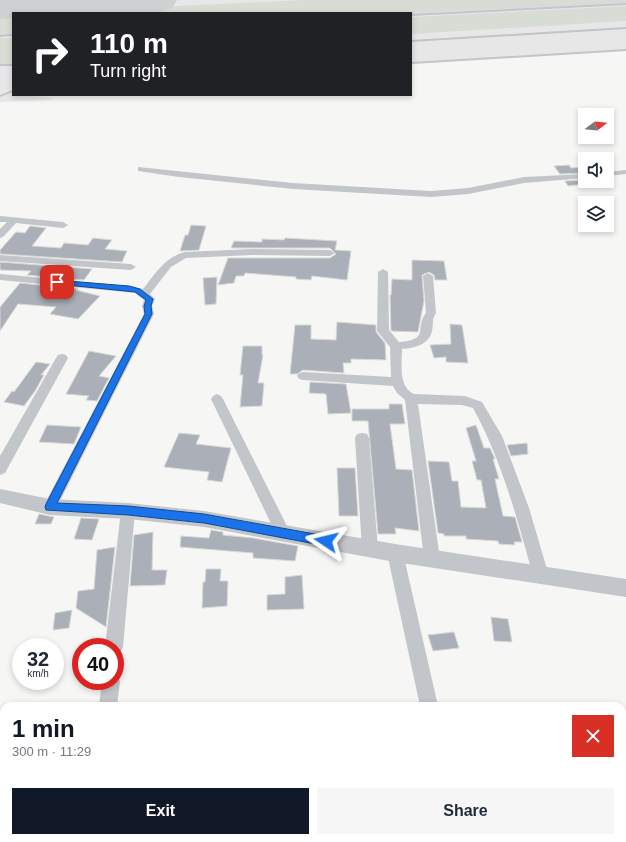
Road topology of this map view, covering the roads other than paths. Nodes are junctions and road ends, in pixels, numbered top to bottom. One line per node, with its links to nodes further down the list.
1 (626, 4): 2 (lane)
2 (412, 15)
3 (12, 35): 4 (lane)
4 (0, 36)
5 (626, 50): 6 (lane)
6 (412, 63)
7 (12, 91): 8 (lane)
8 (0, 96)
9 (141, 169): 12 (street)
10 (626, 172): 11 (street)
11 (614, 173)
12 (578, 176)
13 (0, 219): 14 (street)
14 (13, 221): 15 (street); 16 (street)
15 (63, 225)
16 (0, 235)
17 (330, 253): 23 (street)
18 (0, 258): 19 (street)
19 (131, 267)
20 (383, 272): 24 (street)
21 (428, 276): 24 (street)
22 (0, 277): 23 (street)
23 (144, 294): 33 (street)
24 (396, 346): 27 (street)
25 (62, 358): 31 (street)
26 (303, 376): 27 (street)
27 (397, 382): 28 (street)
28 (411, 398): 38 (street); 39 (street)
29 (217, 399): 35 (street)
30 (362, 438): 36 (street)
31 (0, 469)
32 (0, 496): 33 (street)
33 (50, 507): 34 (street)
34 (128, 511): 35 (street); 41 (street)
35 (283, 533): 36 (street)
36 (370, 549): 37 (street)
37 (395, 554): 38 (street); 44 (street)
38 (432, 559): 39 (street)
39 (541, 576): 40 (street)
40 (626, 588)
41 (115, 638)
42 (110, 690): 43 (street)
43 (108, 702)
44 (428, 702)

